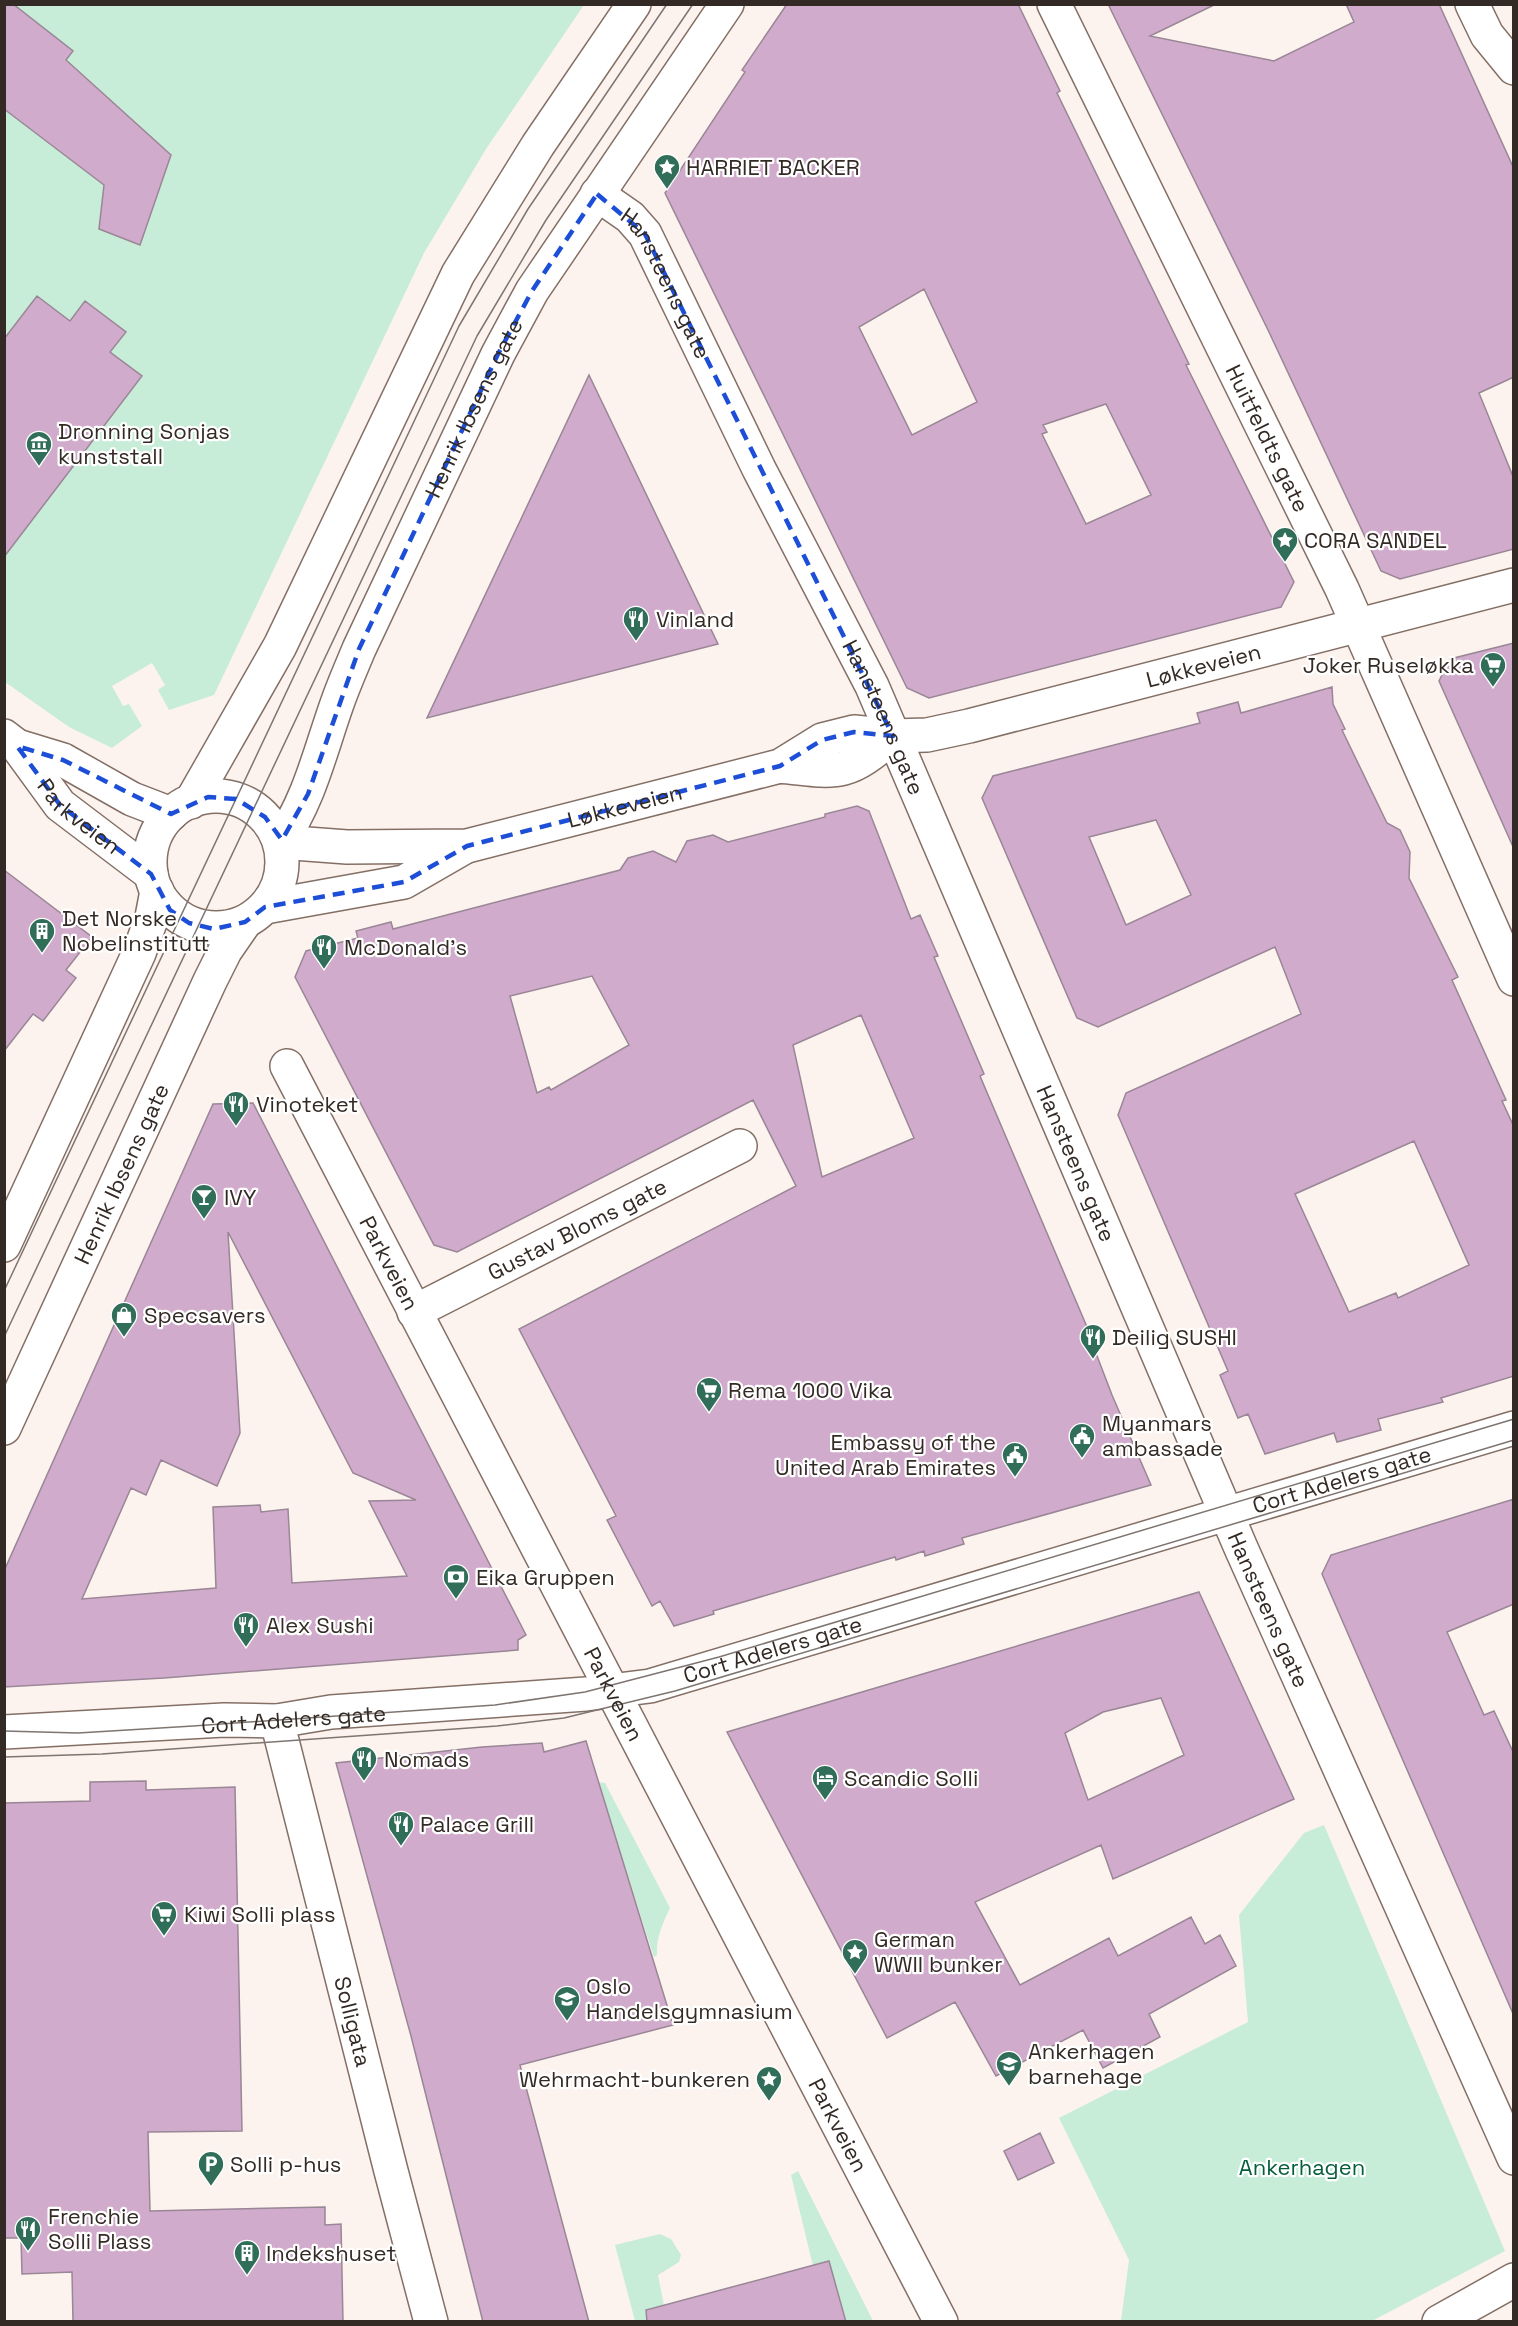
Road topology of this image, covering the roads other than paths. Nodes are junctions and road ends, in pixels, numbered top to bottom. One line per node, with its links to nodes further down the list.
1 (634, 4): 11 (street)
2 (727, 4): 6 (street, Henrik Ibsens gate)
3 (1054, 4): 8 (street, Huitfeldts gate)
4 (1472, 4): 5 (street)
5 (1504, 46)
6 (597, 194): 9 (street, Hansteens gate); 12 (street, Henrik Ibsens gate)
7 (1514, 585): 8 (street, Løkkeveien)
8 (1358, 625): 9 (street, Løkkeveien); 16 (street, Huitfeldts gate)
9 (893, 736): 13 (street, Løkkeveien); 23 (street, Hansteens gate)
10 (11, 741): 11 (street, Parkveien); 14 (street, Parkveien)
11 (181, 808): 12 (street); 14 (street)
12 (280, 842): 13 (street, Løkkeveien); 15 (street)
13 (468, 846): 15 (street, Løkkeveien)
14 (154, 883): 15 (street); 19 (street)
15 (255, 915): 21 (street, Henrik Ibsens gate)
16 (1514, 979)
17 (287, 1066): 20 (street, Parkveien)
18 (740, 1146): 20 (street, Gustav Bloms gate)
19 (4, 1245)
20 (414, 1312): 24 (street, Parkveien)
21 (4, 1428)
22 (1514, 1428): 23 (street, Cort Adelers gate)
23 (1226, 1514): 24 (street, Cort Adelers gate); 27 (street, Hansteens gate)
24 (611, 1691): 25 (street, Cort Adelers gate); 30 (street, Parkveien)
25 (278, 1721): 26 (street, Cort Adelers gate); 29 (street, Solligata)
26 (4, 1732)
27 (1514, 2158)
28 (1514, 2280): 31 (street)
29 (431, 2322)
30 (940, 2322)
31 (1439, 2322)

